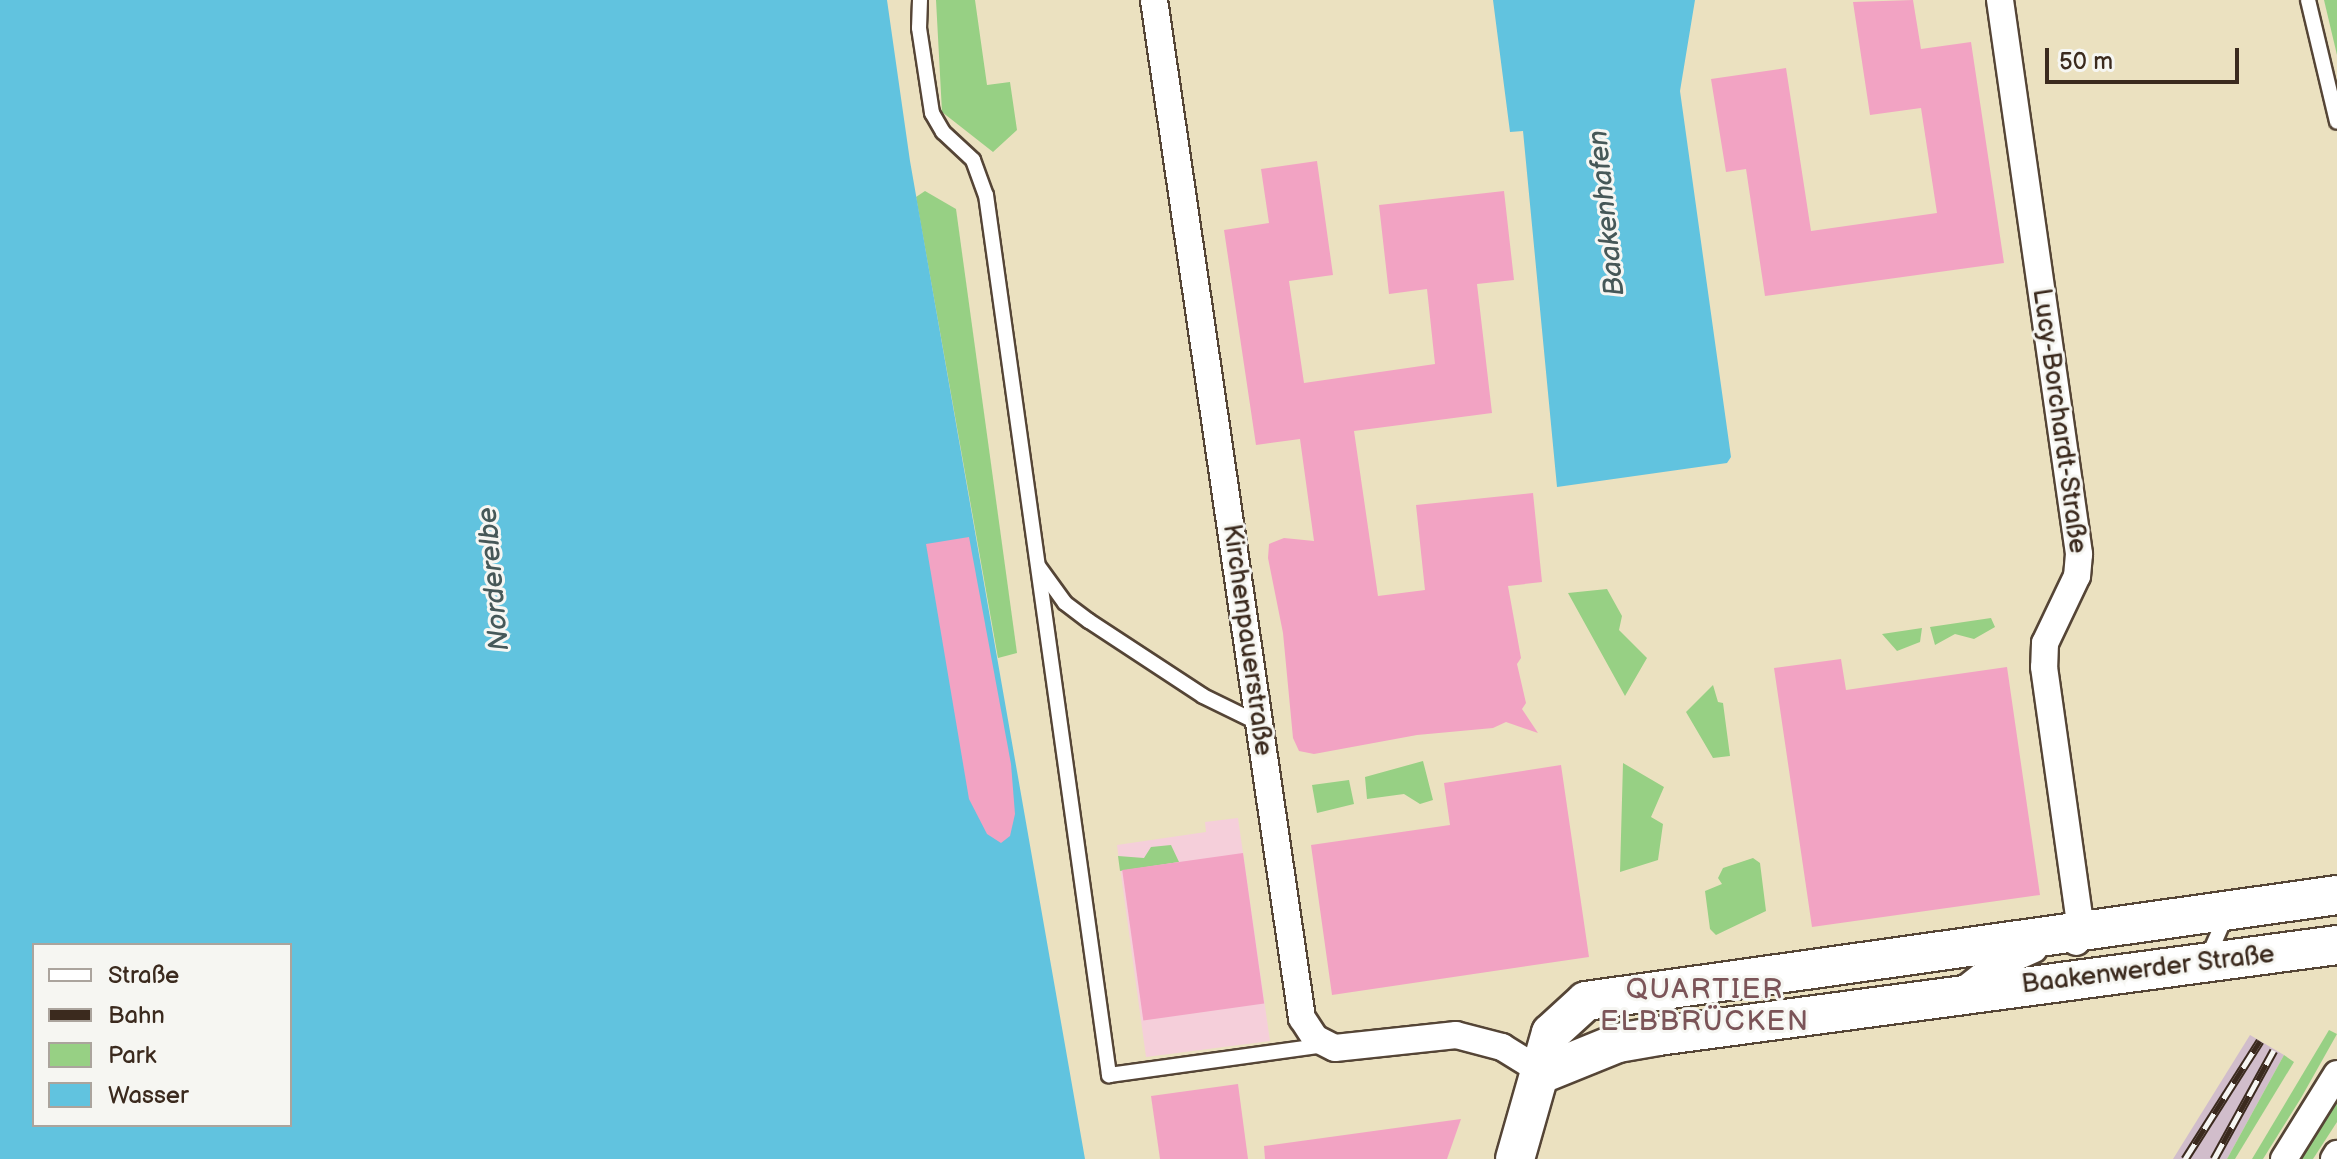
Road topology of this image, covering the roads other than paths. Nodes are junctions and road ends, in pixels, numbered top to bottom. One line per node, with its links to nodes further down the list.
1 (920, 0): 6 (lane)
2 (1154, 0): 7 (street, Kirchenpauerstraße)
3 (2000, 0): 10 (street, Lucy-Borchardt-Straße)
4 (2308, 0): 5 (lane)
5 (2337, 122)
6 (1037, 564): 7 (lane); 14 (lane)
7 (1258, 723): 14 (street, Kirchenpauerstraße)
8 (2337, 895): 9 (main road, Baakenwerder Straße)
9 (2227, 912): 10 (main road, Baakenwerder Straße); 12 (lane)
10 (2081, 931): 13 (street, Baakenwerder Straße); 15 (main road, Baakenwerder Straße)
11 (2336, 946): 12 (main road, Baakenwerder Straße)
12 (2205, 963): 13 (main road, Baakenwerder Straße)
13 (1958, 995): 15 (main road, Baakenwerder Straße)
14 (1325, 1045): 15 (street)
15 (1544, 1073): 17 (main road)
16 (2337, 1074): 18 (street)
17 (1515, 1159)
18 (2284, 1159)

